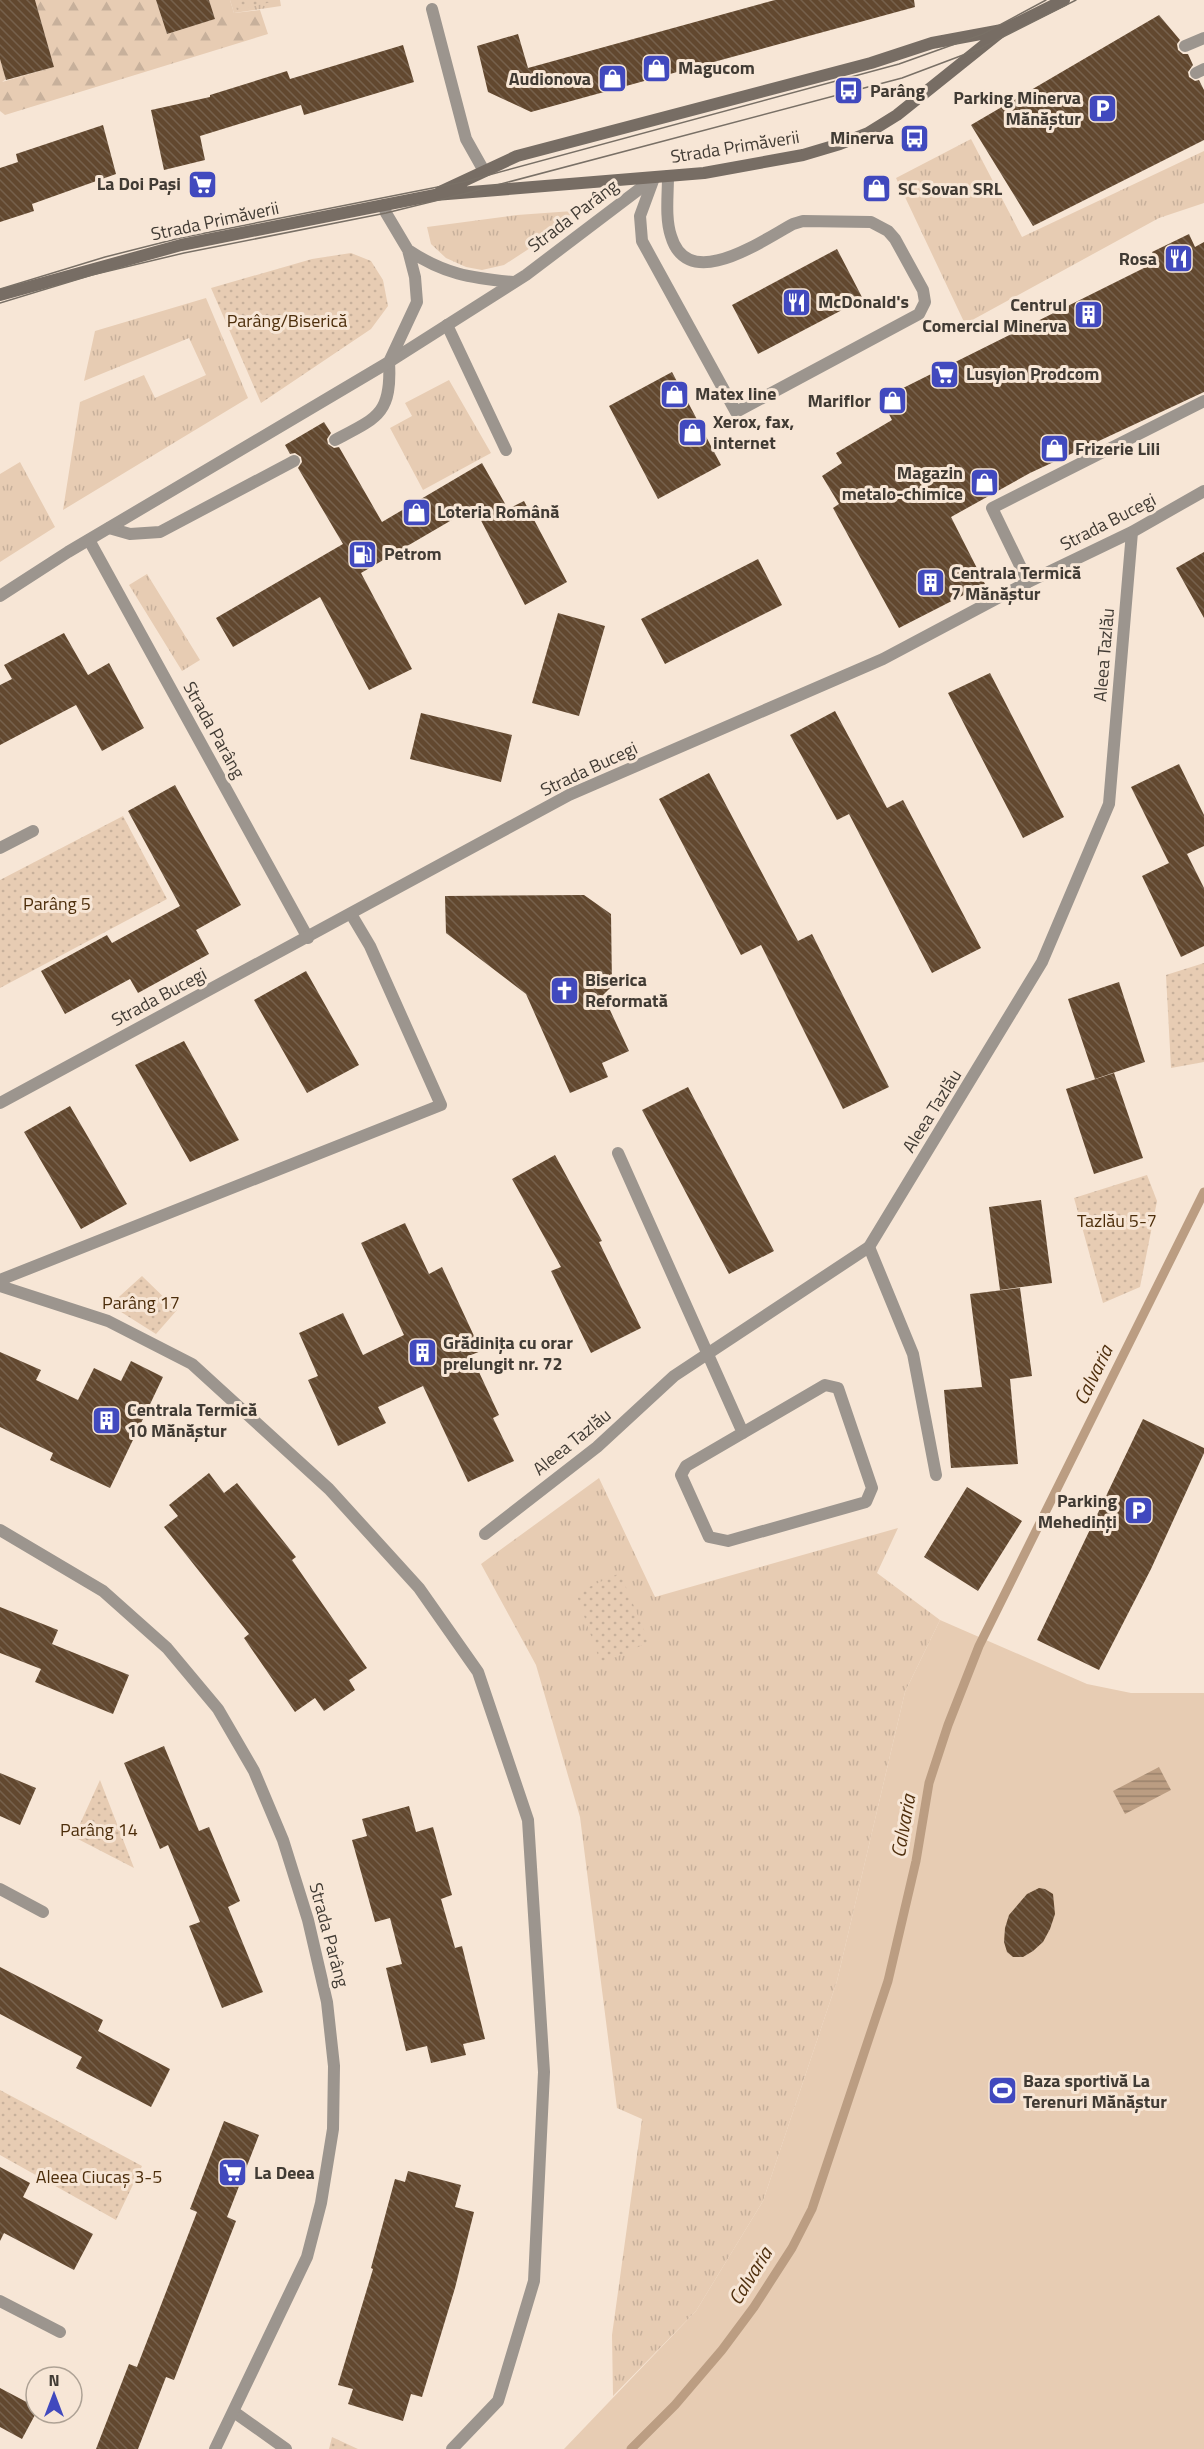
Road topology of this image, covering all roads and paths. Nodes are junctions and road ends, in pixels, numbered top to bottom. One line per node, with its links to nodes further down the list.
1 (1064, 0): 3 (main road, Strada Primăverii)
2 (432, 9): 6 (street)
3 (1003, 30): 6 (main road, Strada Primăverii); 7 (main road, Strada Primăverii)
4 (1204, 38): 5 (street)
5 (1185, 46)
6 (484, 171): 9 (main road, Strada Primăverii)
7 (668, 176): 8 (main road, Strada Primăverii); 8 (street)
8 (654, 178): 9 (main road, Strada Primăverii); 12 (street, Strada Parâng)
9 (435, 195): 10 (main road, Strada Primăverii)
10 (384, 205): 11 (street); 13 (main road, Strada Primăverii)
11 (408, 250): 12 (street); 15 (street)
12 (513, 282): 14 (street, Strada Parâng)
13 (2, 297)
14 (447, 325): 15 (street, Strada Parâng); 18 (street)
15 (389, 362): 17 (street); 21 (street, Strada Parâng)
16 (1204, 401): 24 (street)
17 (335, 440)
18 (506, 450)
19 (294, 460): 21 (street)
20 (1204, 491): 22 (street, Strada Bucegi)
21 (110, 528): 23 (street, Strada Parâng)
22 (1132, 532): 24 (street, Strada Bucegi); 32 (street, Aleea Tazlău)
23 (89, 540): 25 (street, Strada Parâng); 29 (street, Strada Parâng)
24 (1028, 582): 28 (street, Strada Bucegi)
25 (0, 596)
26 (33, 831): 27 (street)
27 (0, 848)
28 (351, 914): 29 (street, Strada Bucegi); 33 (street)
29 (308, 938): 30 (street, Strada Bucegi)
30 (0, 1103)
31 (618, 1153): 35 (street)
32 (869, 1246): 35 (street, Aleea Tazlău); 37 (street)
33 (0, 1280)
34 (0, 1286): 47 (street)
35 (708, 1353): 36 (street); 39 (street, Aleea Tazlău)
36 (743, 1432): 36 (street)
37 (936, 1475)
38 (0, 1530): 44 (street, Strada Parâng)
39 (485, 1534)
40 (0, 1889): 41 (street)
41 (43, 1912)
42 (0, 2301): 43 (street)
43 (60, 2332)
44 (234, 2412): 45 (street, Strada Parâng); 46 (street)
45 (215, 2449)
46 (286, 2449)
47 (452, 2449)

